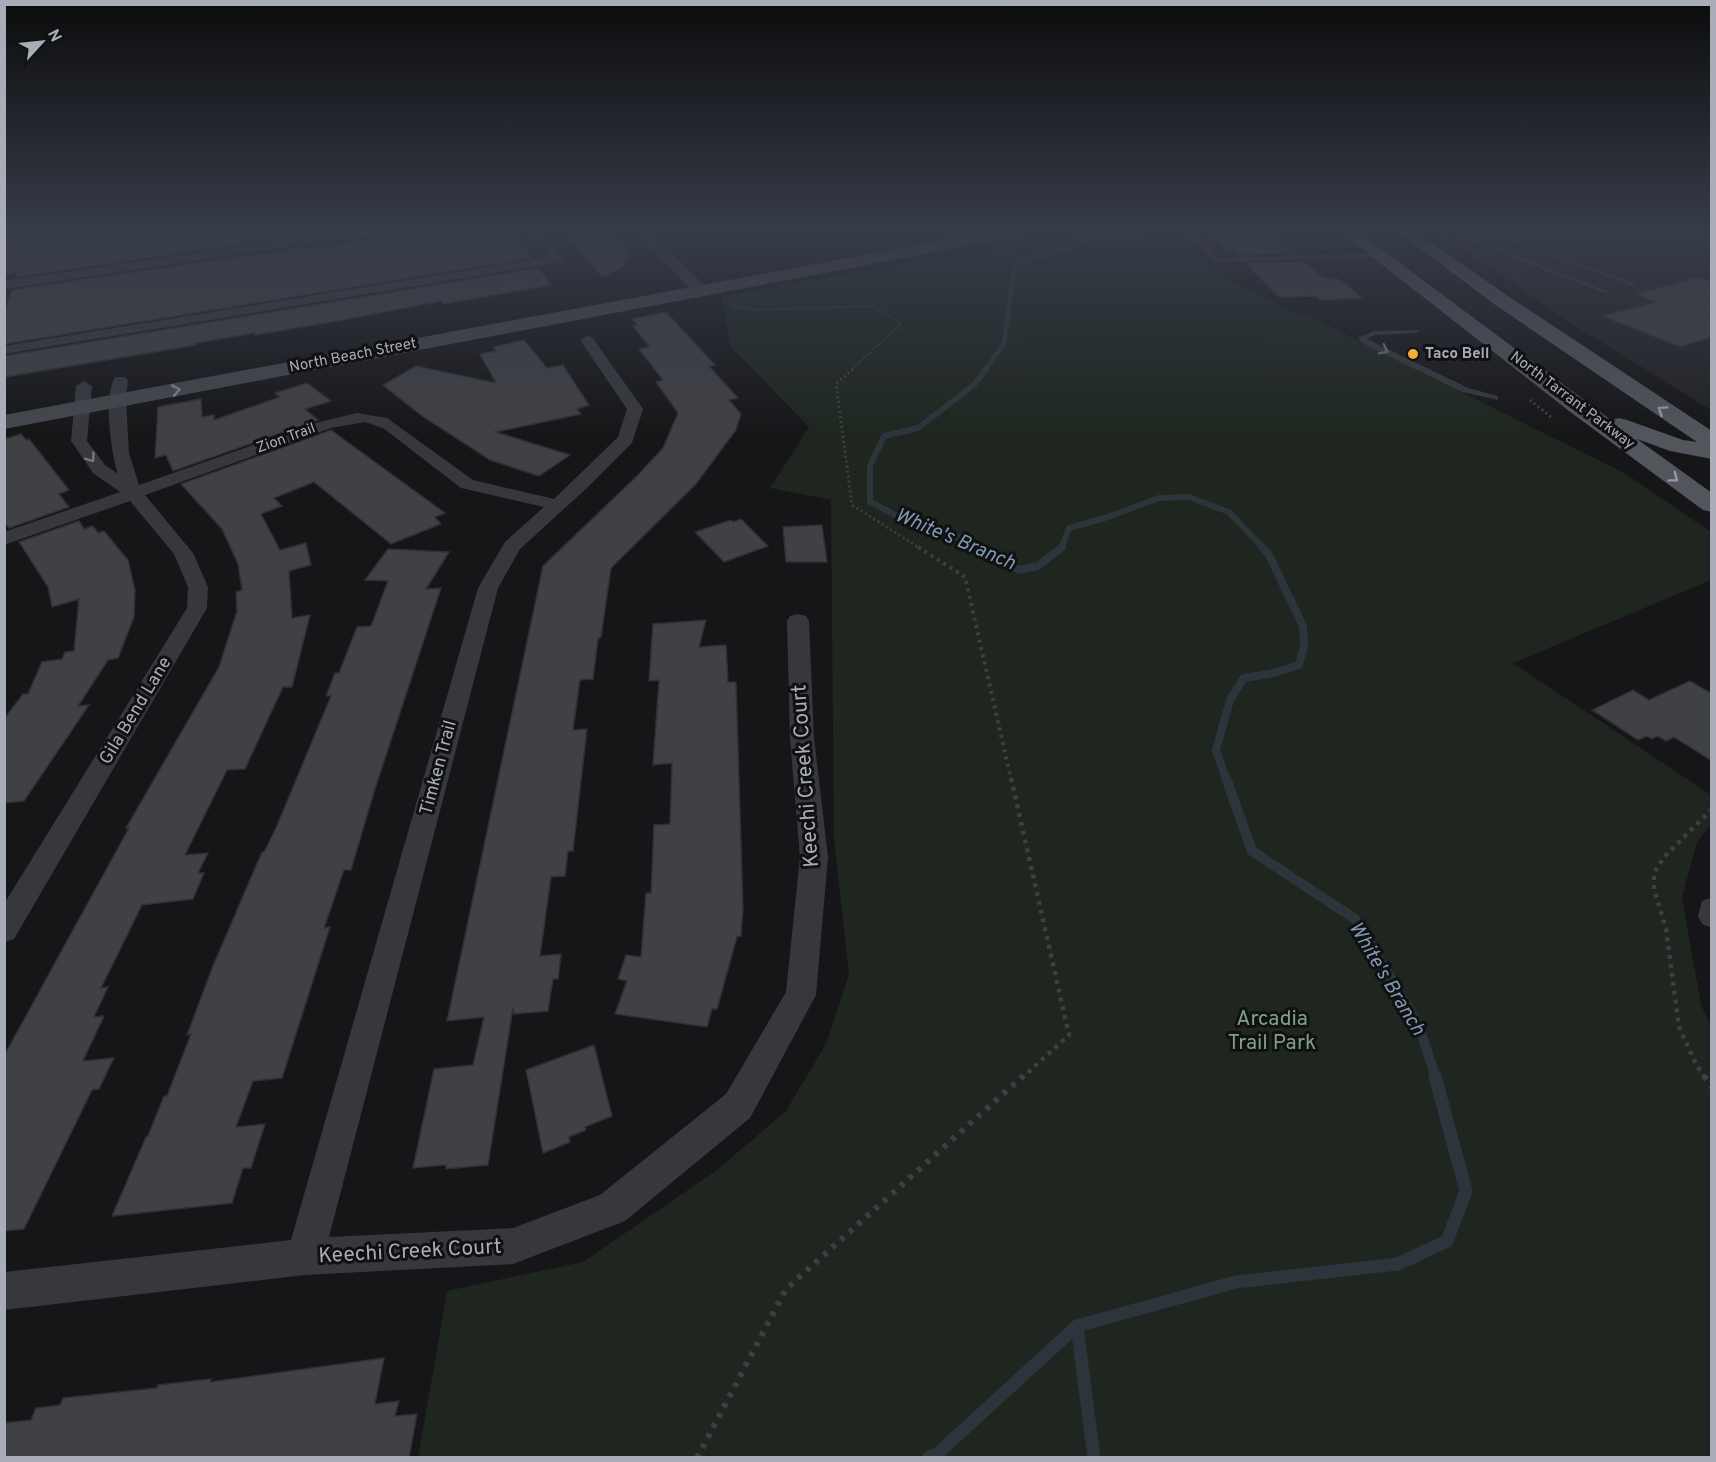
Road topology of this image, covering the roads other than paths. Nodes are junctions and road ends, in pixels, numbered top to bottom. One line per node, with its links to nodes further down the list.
1 (313, 299): 10 (street)
2 (588, 299): 7 (main road, North Beach Street)
3 (611, 299): 15 (main road, North Beach Street, one-way to 3)
4 (1437, 299): 6 (main road, North Tarrant Parkway)
5 (1502, 300): 6 (main road); 20 (main road, one-way to 5)
6 (1441, 302): 18 (main road, North Tarrant Parkway)
7 (465, 317)
8 (1415, 331): 17 (lane, one-way to 17)
9 (587, 340): 24 (street, Timken Trail)
10 (4, 350)
11 (215, 362): 12 (main road)
12 (168, 371)
13 (144, 375): 15 (main road, North Beach Street)
14 (61, 390): 16 (main road, North Beach Street)
15 (119, 390): 16 (main road, North Beach Street); 22 (street, Gila Bend Lane)
16 (83, 397): 19 (main road, North Beach Street); 22 (street, Gila Bend Lane, one-way to 22)
17 (1496, 398)
18 (1577, 406): 21 (main road); 23 (main road, North Tarrant Parkway, one-way to 23)
19 (4, 422)
20 (1712, 442)
21 (1712, 452)
22 (133, 493): 24 (street, Zion Trail); 25 (street, Zion Trail); 29 (street, Gila Bend Lane)
23 (1712, 504)
24 (556, 505): 30 (street, Timken Trail)
25 (4, 539)
26 (798, 621): 30 (street, Keechi Creek Court)
27 (1712, 909): 28 (street)
28 (1712, 916)
29 (4, 930)
30 (305, 1257): 31 (street, Keechi Creek Court)
31 (4, 1291)

